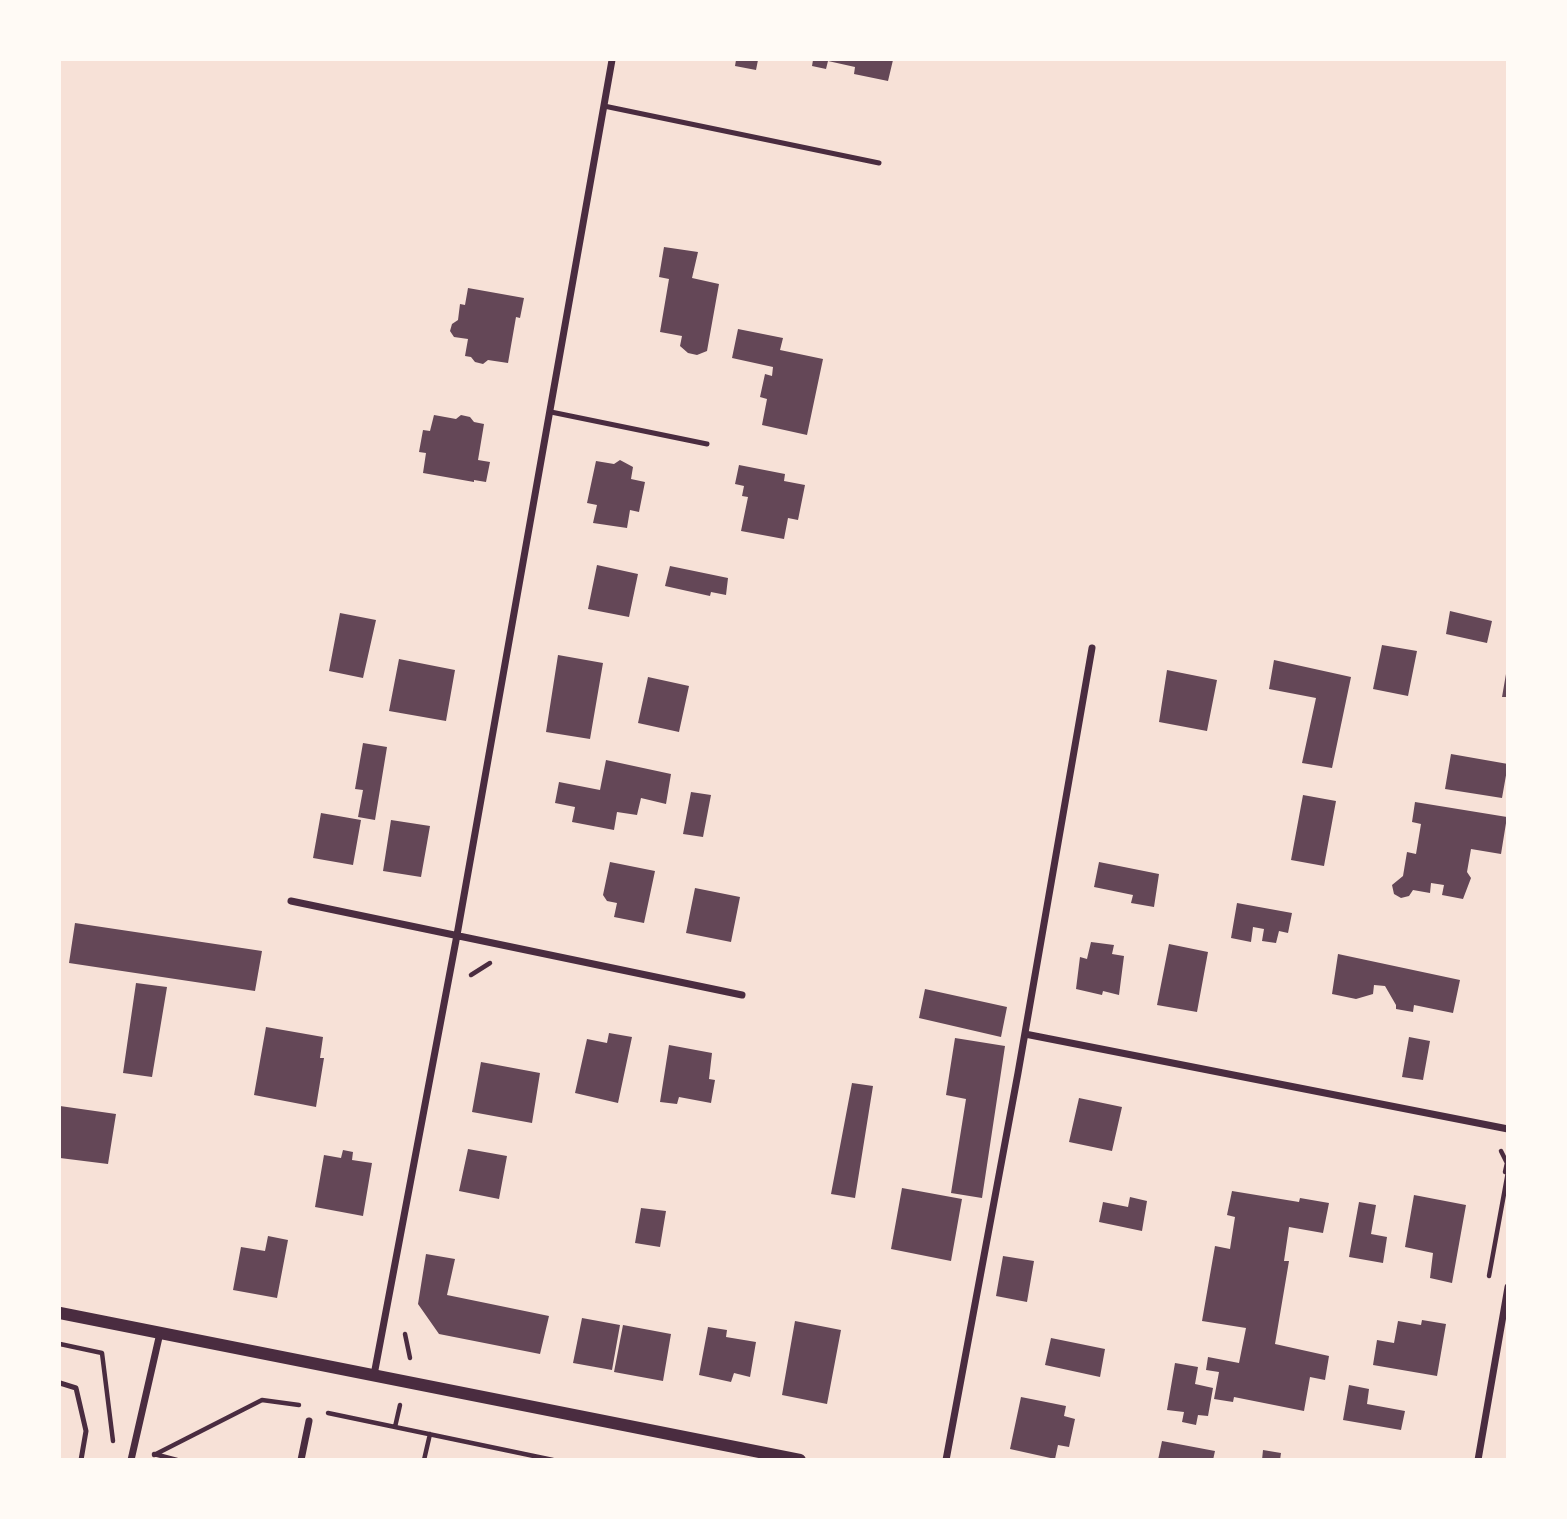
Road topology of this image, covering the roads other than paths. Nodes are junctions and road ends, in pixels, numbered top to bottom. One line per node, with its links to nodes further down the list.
1 (612, 60): 2 (street)
2 (604, 106): 3 (lane); 4 (street)
3 (880, 163)
4 (551, 411): 5 (lane); 8 (street)
5 (707, 444)
6 (1092, 648): 10 (street)
7 (291, 901): 8 (street)
8 (457, 935): 9 (street); 15 (street)
9 (742, 995)
10 (1025, 1034): 11 (street); 22 (street)
11 (1507, 1129)
12 (1507, 1287): 23 (street)
13 (60, 1313): 14 (street)
14 (160, 1333): 15 (street); 19 (street)
15 (374, 1375): 21 (street)
16 (60, 1384): 18 (lane)
17 (309, 1421): 20 (street)
18 (81, 1460)
19 (131, 1460)
20 (301, 1460)
21 (800, 1460)
22 (946, 1460)
23 (1478, 1460)

